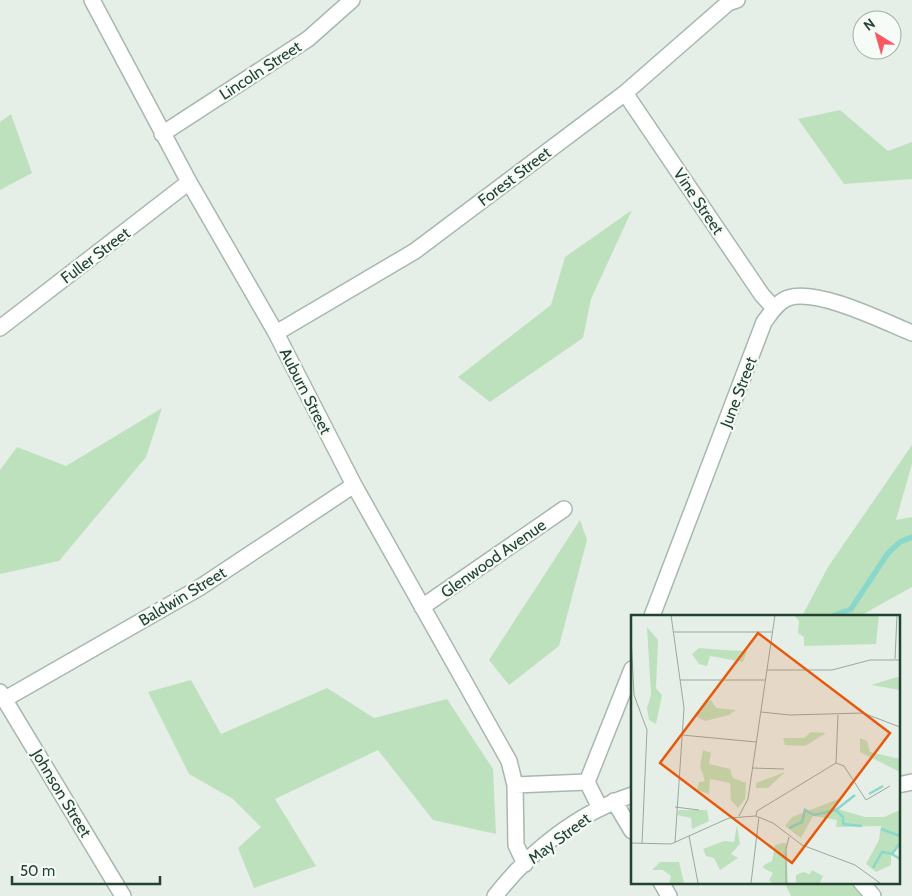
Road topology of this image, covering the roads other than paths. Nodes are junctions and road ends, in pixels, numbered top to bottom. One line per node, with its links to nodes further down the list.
1 (92, 0): 5 (street, Auburn Street)
2 (352, 0): 5 (street, Lincoln Street)
3 (737, 0): 4 (street, Forest Street)
4 (626, 93): 7 (street, Vine Street); 9 (street, Forest Street)
5 (162, 134): 6 (street, Auburn Street)
6 (189, 182): 8 (street, Fuller Street); 9 (street, Auburn Street)
7 (774, 308): 10 (street); 14 (street, June Street)
8 (0, 328)
9 (276, 333): 11 (street, Auburn Street)
10 (912, 333)
11 (354, 485): 13 (street, Auburn Street); 16 (street, Baldwin Street)
12 (564, 510): 13 (street, Glenwood Avenue)
13 (422, 607): 18 (street, Auburn Street)
14 (652, 615)
15 (631, 672): 17 (street)
16 (3, 695): 26 (street, Johnson Street)
17 (587, 782): 18 (street); 21 (street)
18 (515, 785): 23 (street, Auburn Street)
19 (631, 795): 20 (street, May Street)
20 (614, 801): 21 (street, May Street); 22 (street)
21 (600, 808): 23 (street, May Street)
22 (631, 830)
23 (525, 864): 27 (street, May Street)
24 (662, 884): 28 (street)
25 (863, 884): 29 (street)
26 (123, 896)
27 (495, 896)
28 (669, 896)
29 (873, 896)

